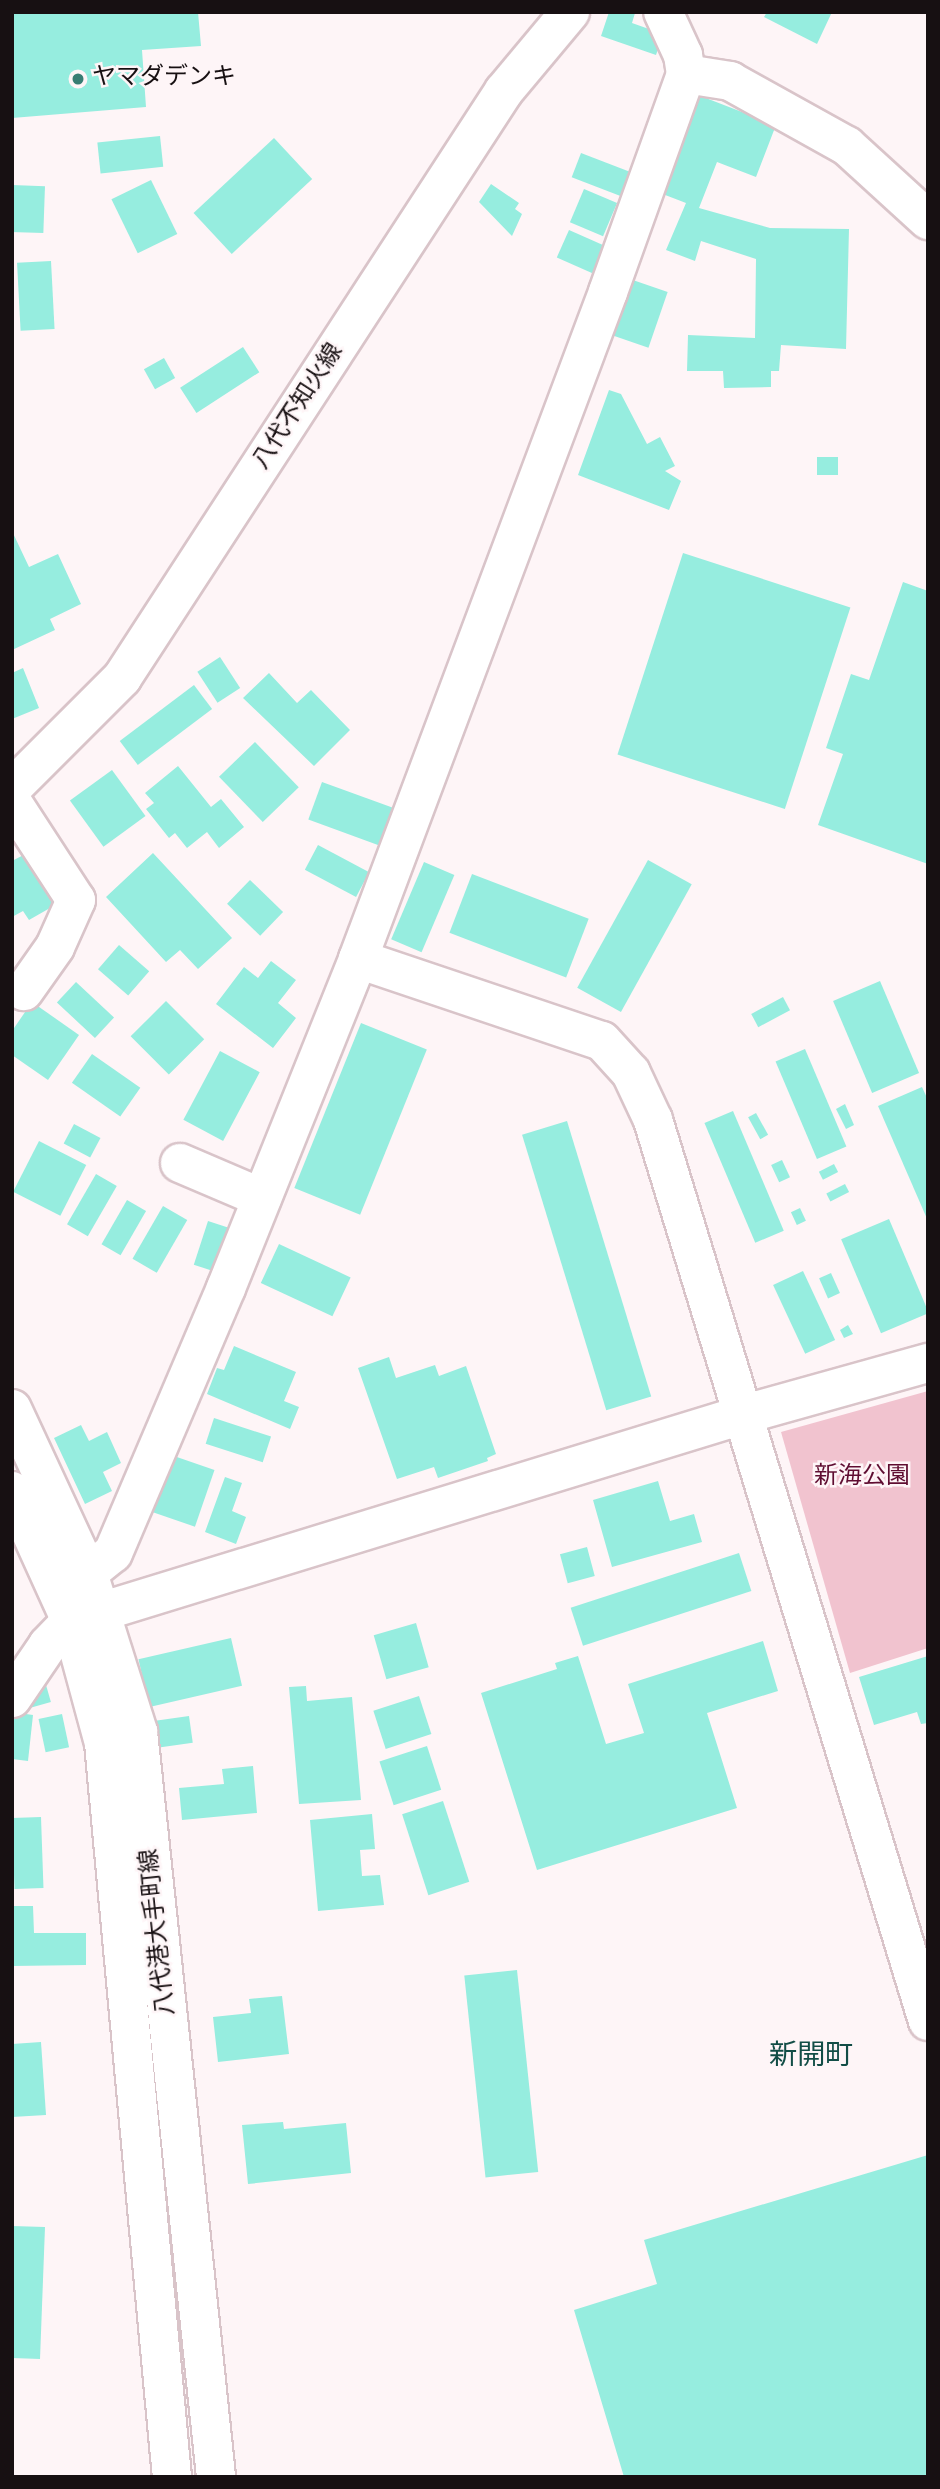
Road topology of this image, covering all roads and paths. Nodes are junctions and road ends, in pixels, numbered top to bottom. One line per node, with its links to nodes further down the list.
1 (570, 12): 5 (street, 八代不知火線)
2 (663, 12): 3 (street)
3 (686, 74): 4 (street); 7 (street)
4 (928, 220)
5 (12, 788)
6 (12, 802): 8 (street)
7 (359, 959): 10 (street); 13 (street)
8 (24, 991)
9 (180, 1163): 10 (street)
10 (262, 1198): 15 (street)
11 (928, 1363): 13 (street)
12 (12, 1409): 15 (street, 八代港大手町線)
13 (745, 1414): 15 (street); 17 (street)
14 (12, 1491): 15 (street, 八代港大手町線)
15 (80, 1599): 16 (street); 18 (street, 八代港大手町線); 19 (street, 八代港大手町線)
16 (12, 1698)
17 (928, 2021)
18 (172, 2477)
19 (216, 2477)

